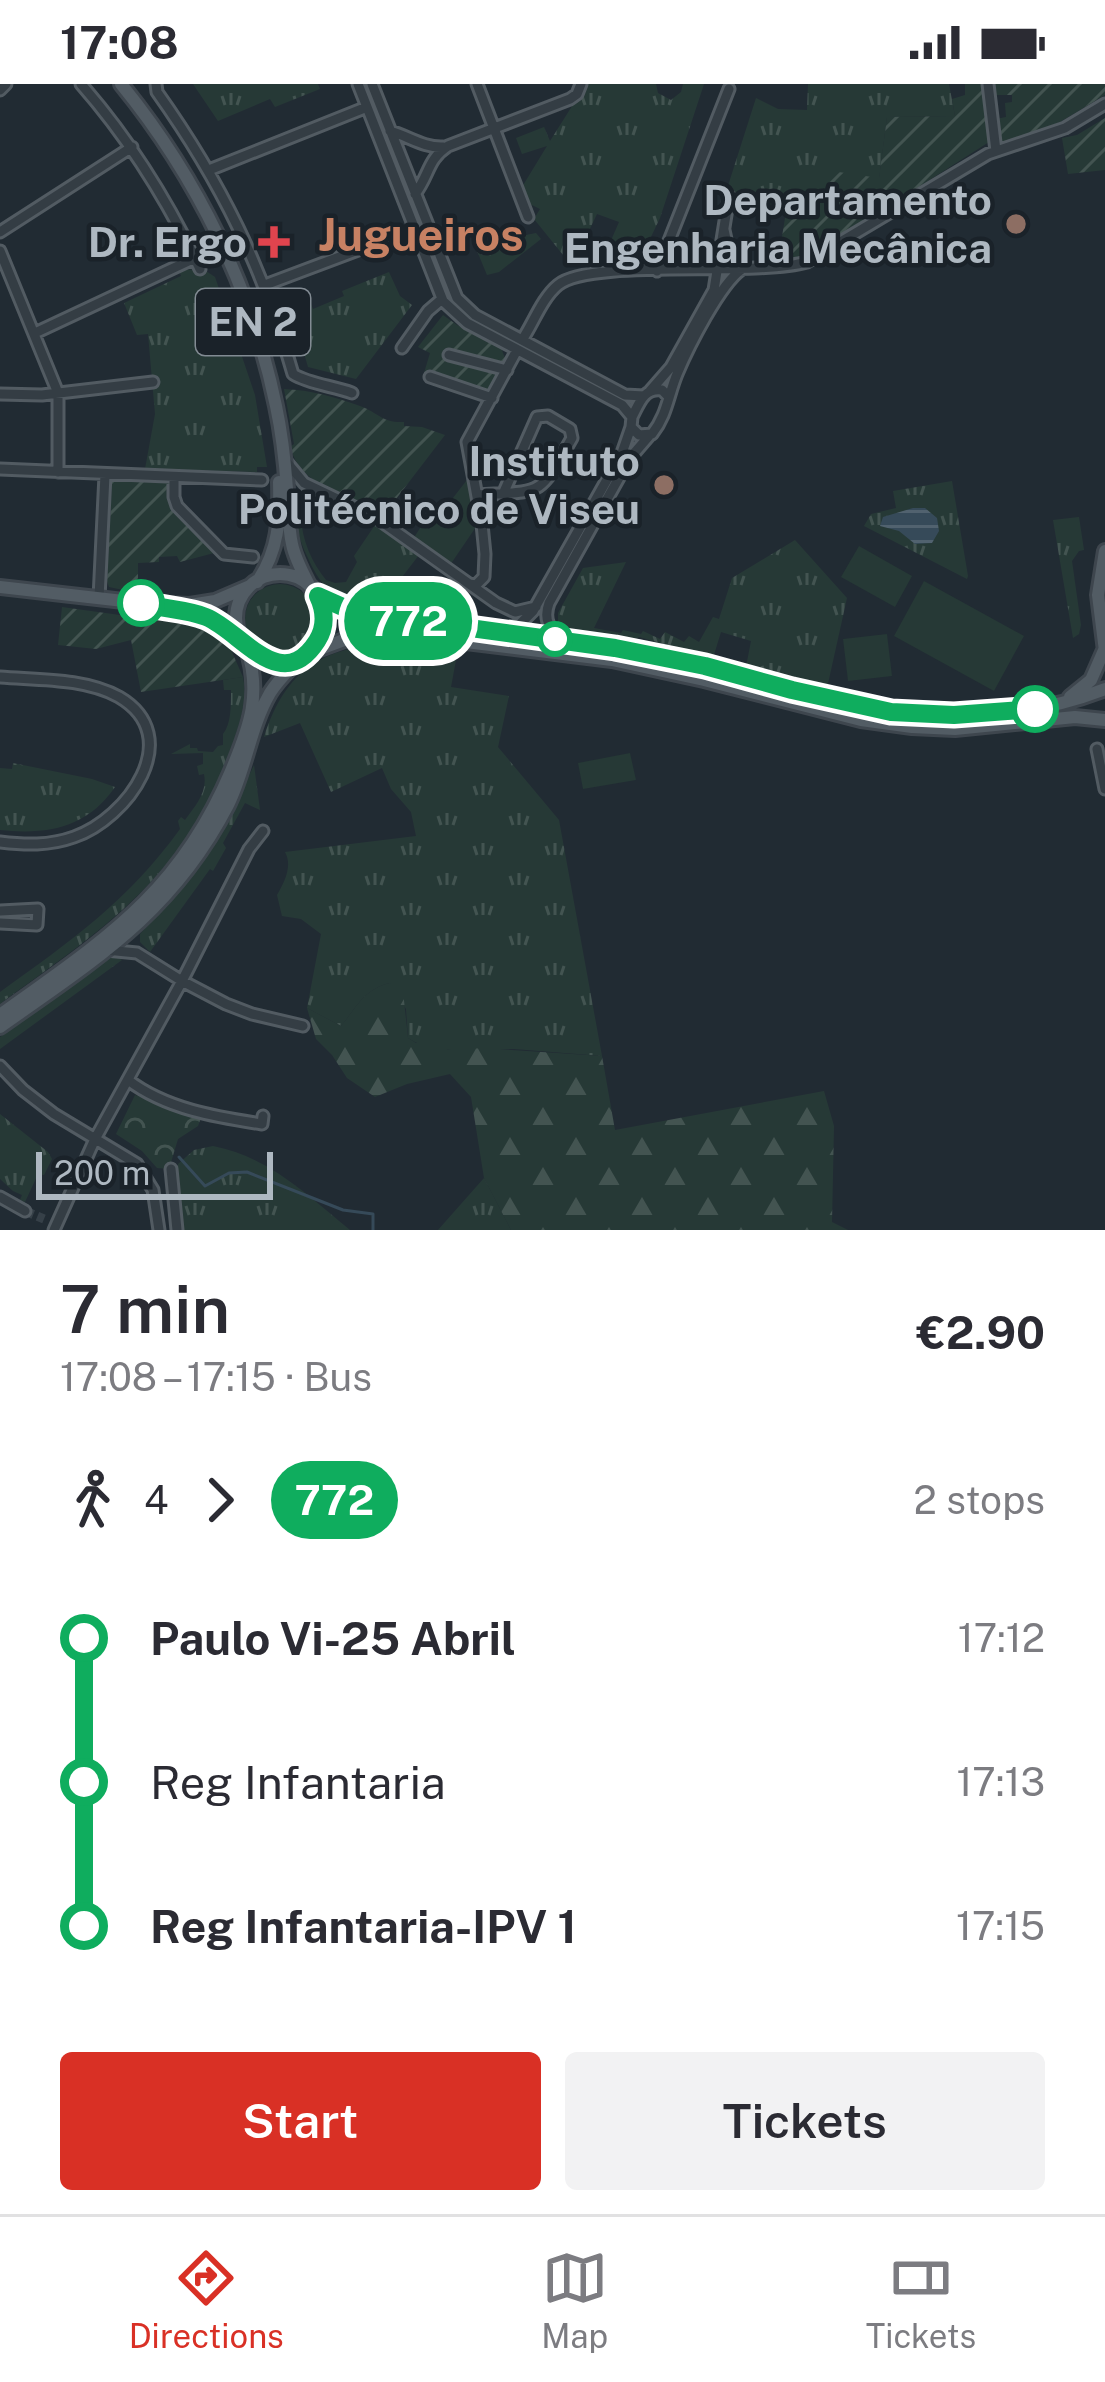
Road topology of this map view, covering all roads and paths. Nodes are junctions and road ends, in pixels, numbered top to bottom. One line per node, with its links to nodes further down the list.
1 (81, 84): 17 (street)
2 (111, 84): 60 (main road, EN 2)
3 (121, 84): 48 (main road, EN 2)
4 (156, 84): 19 (street)
5 (358, 84): 12 (street)
6 (371, 84): 14 (street)
7 (477, 84): 13 (street)
8 (581, 84): 13 (street)
9 (988, 84): 18 (street)
10 (729, 88): 30 (street)
11 (1105, 104): 18 (street)
12 (368, 107): 19 (street); 25 (street)
13 (494, 128): 16 (street); 23 (street)
14 (390, 131): 15 (street); 21 (street)
15 (410, 136): 16 (street); 20 (street)
16 (448, 146): 20 (street)
17 (132, 147): 26 (street); 33 (street)
18 (996, 151): 29 (street)
19 (209, 170): 31 (street)
20 (425, 180): 21 (street)
21 (415, 194): 34 (street)
22 (729, 196): 24 (street)
23 (528, 217)
24 (724, 225): 28 (street); 29 (street)
25 (414, 229): 31 (street); 32 (street)
26 (0, 232)
27 (0, 251): 33 (street)
28 (717, 269): 29 (street); 30 (street); 43 (street)
29 (739, 269): 45 (street)
30 (657, 271): 34 (street)
31 (265, 285): 41 (street)
32 (442, 299): 34 (street); 35 (street)
33 (35, 333): 40 (street)
34 (520, 345): 37 (street); 43 (street); 46 (street)
35 (402, 348)
36 (448, 356): 37 (street)
37 (506, 370): 44 (street)
38 (430, 377): 44 (street)
39 (152, 382): 40 (street)
40 (58, 393): 42 (street); 50 (street)
41 (352, 393)
42 (0, 394)
43 (647, 394): 45 (street); 46 (street)
44 (492, 398): 56 (street)
45 (669, 398): 47 (street)
46 (632, 422): 47 (street); 66 (street)
47 (649, 436): 68 (street)
48 (285, 460): 54 (street); 57 (main road, EN 2)
49 (0, 469): 50 (street)
50 (58, 472): 51 (street)
51 (105, 475): 52 (street); 64 (street)
52 (174, 477): 53 (street); 59 (street)
53 (262, 480)
54 (322, 490): 57 (street); 61 (street)
55 (503, 494): 55 (street); 56 (street)
56 (478, 495): 61 (street)
57 (289, 510): 63 (main road, EN 2)
58 (1105, 551): 70 (main road)
59 (253, 557)
60 (254, 584): 63 (main road); 65 (main road); 69 (main road, EN 2)
61 (469, 584): 66 (street)
62 (0, 587): 64 (main road)
63 (314, 591): 67 (main road); 71 (main road, EN 2)
64 (99, 598): 65 (main road)
65 (141, 603): 69 (main road)
66 (536, 607): 67 (street)
67 (491, 631): 68 (main road)
68 (568, 641): 74 (main road)
69 (244, 643): 71 (main road); 86 (main road)
70 (1105, 650): 74 (main road)
71 (303, 656): 75 (main road); 82 (main road)
72 (0, 676): 79 (street)
73 (1105, 689): 74 (main road)
74 (1059, 705)
75 (1105, 720)
76 (1097, 749): 77 (street)
77 (1105, 789)
78 (262, 831): 85 (street)
79 (0, 842)
80 (0, 911): 81 (street)
81 (0, 923)
82 (136, 928): 83 (main road); 84 (street)
83 (106, 950): 84 (street); 88 (main road)
84 (146, 957): 85 (street)
85 (182, 981): 87 (street); 90 (street)
86 (0, 1015)
87 (303, 1025)
88 (0, 1027)
89 (0, 1066): 92 (street)
90 (128, 1080): 91 (street); 92 (street)
91 (263, 1116)
92 (95, 1139): 97 (street); 98 (street)
93 (171, 1169): 99 (street)
94 (0, 1197): 95 (street)
95 (25, 1211)
96 (45, 1220): 97 (street)
97 (55, 1227)
98 (159, 1230)
99 (177, 1230)

